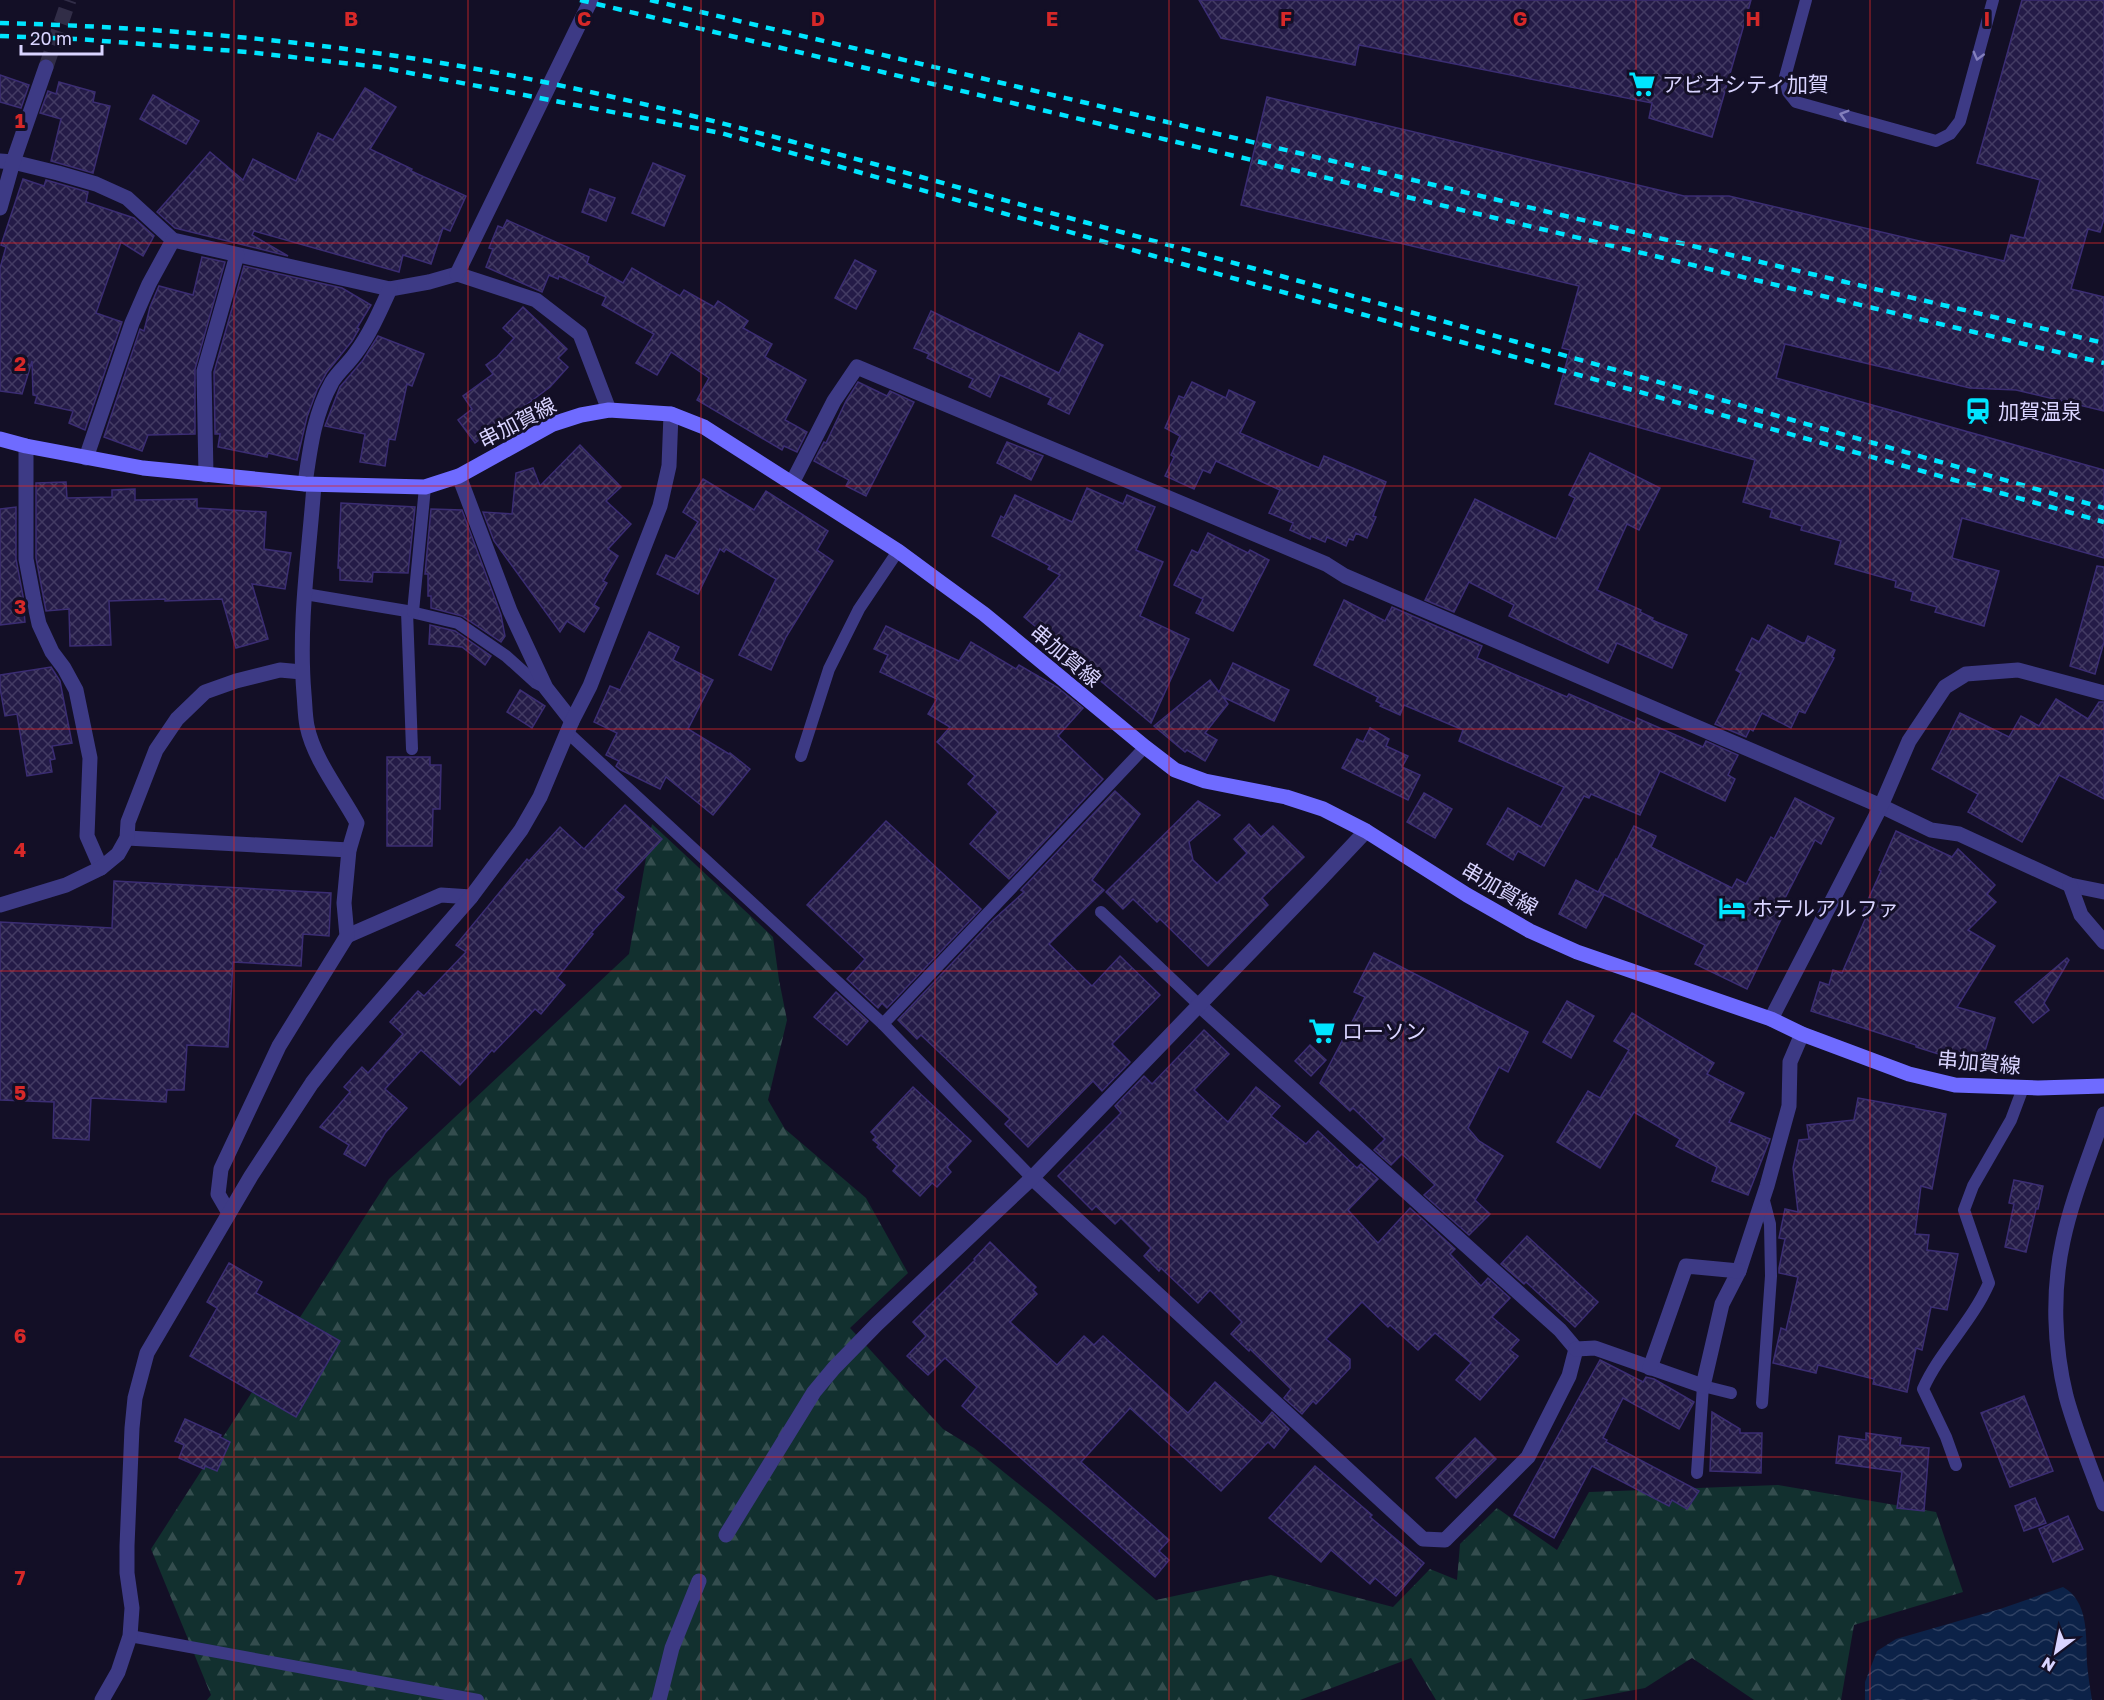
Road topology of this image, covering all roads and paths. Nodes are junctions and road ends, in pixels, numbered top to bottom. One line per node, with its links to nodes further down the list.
1 (591, 0): 9 (street)
2 (1806, 0): 3 (lane, one-way to 2)
3 (1993, 0)
4 (46, 67): 5 (street)
5 (7, 162): 6 (street); 7 (street)
6 (0, 208)
7 (173, 240): 8 (street); 15 (street)
8 (237, 255): 10 (street); 16 (street)
9 (457, 274): 10 (street); 11 (street)
10 (390, 289): 19 (street)
11 (609, 410): 12 (main road, 串加賀線); 17 (main road, 串加賀線)
12 (671, 414): 18 (main road, 串加賀線); 27 (street)
13 (0, 439): 14 (main road, 串加賀線)
14 (26, 446): 15 (main road, 串加賀線); 35 (street)
15 (86, 458): 16 (main road, 串加賀線)
16 (206, 475): 19 (main road, 串加賀線)
17 (459, 476): 20 (main road, 串加賀線); 25 (street)
18 (792, 483): 21 (main road, 串加賀線); 31 (street)
19 (309, 484): 20 (main road, 串加賀線); 22 (street)
20 (425, 487): 23 (lane)
21 (898, 551): 28 (main road, 串加賀線); 30 (lane)
22 (305, 594): 23 (lane); 24 (street)
23 (410, 612): 25 (lane); 29 (lane)
24 (302, 672): 33 (street); 34 (street)
25 (546, 688): 27 (street)
26 (2104, 693): 31 (street)
27 (570, 726): 38 (street); 45 (lane)
28 (1145, 747): 32 (main road, 串加賀線); 45 (lane)
29 (412, 749)
30 (801, 756)
31 (1881, 807): 36 (street); 44 (street)
32 (1366, 831): 43 (street); 44 (main road, 串加賀線)
33 (128, 838): 34 (street); 35 (street)
34 (349, 850): 41 (street)
35 (101, 868): 39 (street)
36 (2070, 885): 37 (street); 42 (street)
37 (2104, 892)
38 (471, 897): 41 (street); 52 (street)
39 (0, 905)
40 (1101, 912): 43 (lane)
41 (347, 936): 52 (street)
42 (2104, 942)
43 (1198, 1004): 50 (street); 54 (street)
44 (1771, 1019): 46 (main road, 串加賀線)
45 (883, 1024): 50 (lane)
46 (1802, 1034): 48 (main road, 串加賀線); 51 (street)
47 (2104, 1086): 48 (main road, 串加賀線)
48 (2023, 1088): 59 (lane)
49 (2104, 1114): 61 (street)
50 (1032, 1178): 54 (street); 62 (street)
51 (1762, 1197): 53 (street); 58 (lane)
52 (229, 1213): 64 (street)
53 (1739, 1271): 55 (street); 56 (street)
54 (1576, 1349): 55 (street)
55 (1650, 1368): 56 (street)
56 (1703, 1386): 57 (lane); 60 (lane)
57 (1731, 1393)
58 (1762, 1402)
59 (1956, 1465)
60 (1697, 1473)
61 (2104, 1504)
62 (726, 1536)
63 (699, 1581): 67 (street)
64 (130, 1636): 65 (street); 66 (lane)
65 (102, 1700)
66 (478, 1700)
67 (659, 1700)

